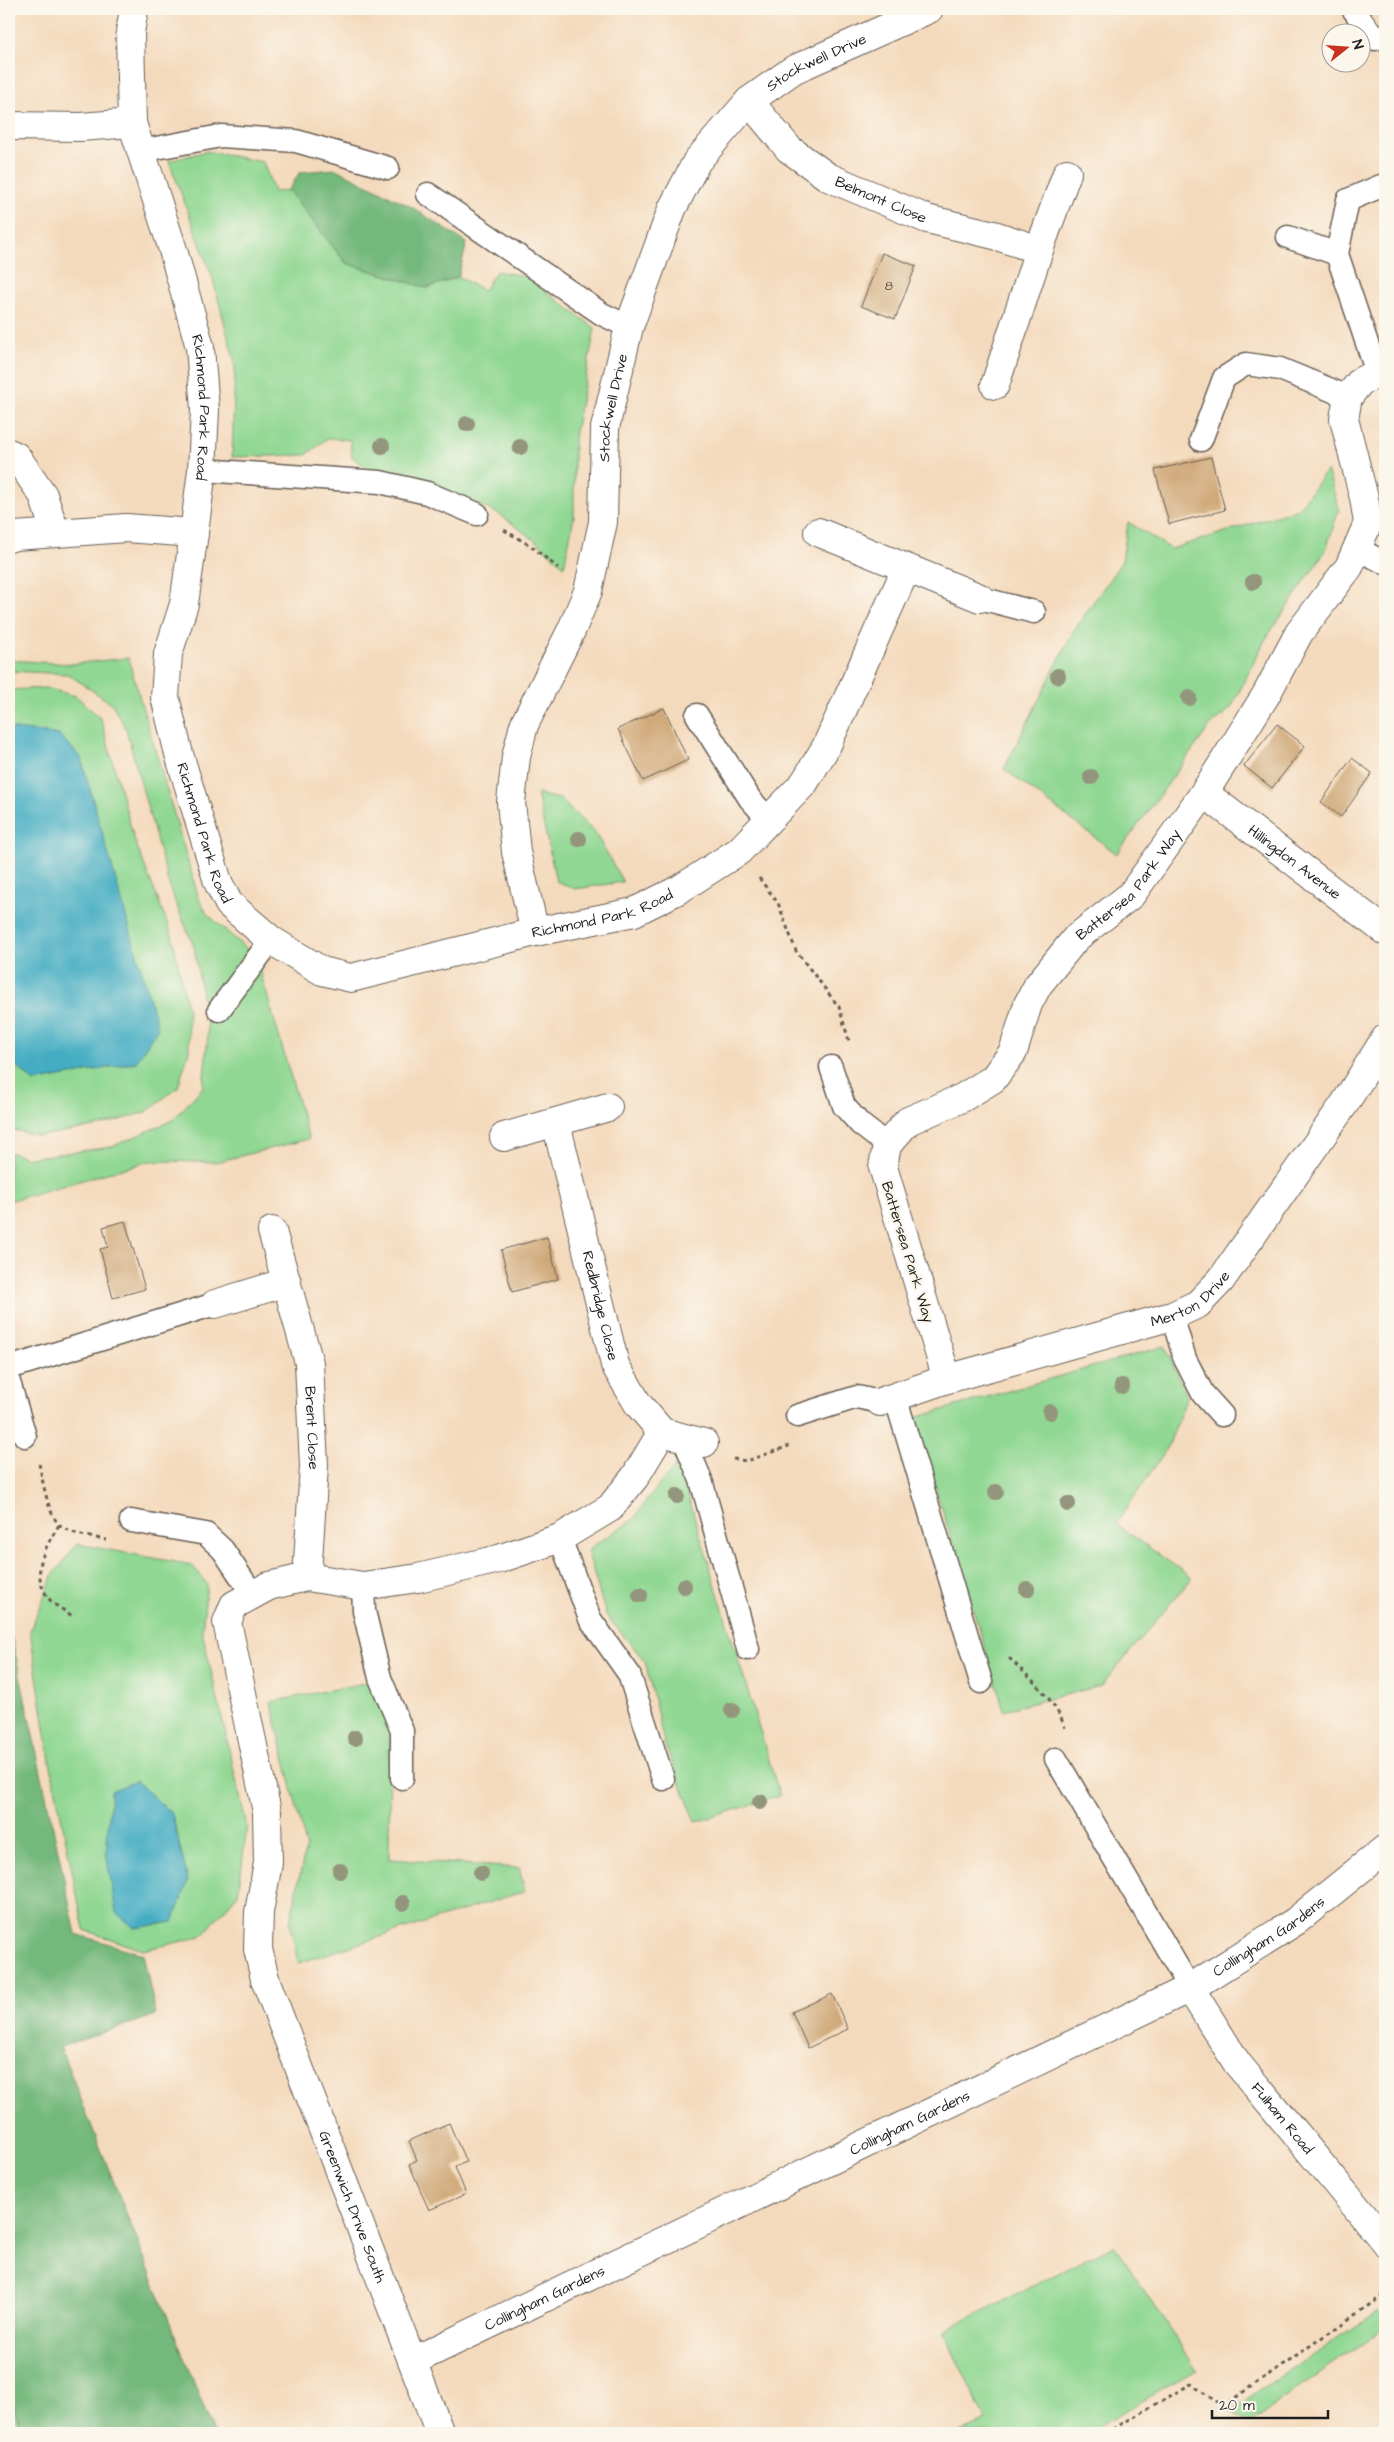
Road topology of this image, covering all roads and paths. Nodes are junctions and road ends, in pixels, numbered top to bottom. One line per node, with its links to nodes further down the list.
1 (134, 9): 6 (street, Richmond Park Road)
2 (930, 9): 5 (street, Stockwell Drive)
3 (1353, 9): 4 (lane)
4 (1385, 35)
5 (749, 101): 14 (street, Belmont Close); 16 (street, Stockwell Drive)
6 (132, 123): 7 (street); 8 (street, Richmond Park Road)
7 (9, 126)
8 (140, 151): 9 (lane); 22 (street, Richmond Park Road)
9 (388, 168)
10 (1067, 173): 14 (street)
11 (1380, 186): 15 (lane)
12 (428, 194): 16 (lane)
13 (1288, 237): 15 (lane)
14 (1039, 250): 18 (street)
15 (1337, 254): 17 (lane)
16 (629, 327): 31 (street, Stockwell Drive)
17 (1381, 372): 19 (street)
18 (995, 385)
19 (1348, 397): 20 (lane); 28 (street, Battersea Park Way)
20 (1201, 440)
21 (9, 453): 24 (street)
22 (202, 470): 23 (lane); 26 (street, Richmond Park Road)
23 (477, 514): 31 (path)
24 (55, 532): 26 (street); 27 (street)
25 (818, 532): 30 (street)
26 (194, 533): 40 (street, Richmond Park Road)
27 (9, 538)
28 (1358, 549): 29 (lane); 35 (street, Battersea Park Way)
29 (1385, 562)
30 (906, 569): 32 (street); 36 (street, Richmond Park Road)
31 (588, 591): 39 (street, Stockwell Drive)
32 (980, 598): 33 (lane)
33 (1034, 612)
34 (697, 715): 36 (lane)
35 (1204, 794): 38 (street, Hillingdon Avenue); 48 (street, Battersea Park Way)
36 (768, 819): 37 (street, Richmond Park Road)
37 (739, 851): 39 (street, Richmond Park Road); 43 (path)
38 (1385, 931)
39 (535, 932): 40 (street, Richmond Park Road)
40 (272, 940): 41 (lane)
41 (219, 1010)
42 (1385, 1039): 52 (street, Merton Drive)
43 (850, 1044)
44 (831, 1066): 48 (lane)
45 (608, 1107): 46 (street)
46 (556, 1123): 47 (street); 60 (street, Redbridge Close)
47 (504, 1137)
48 (887, 1145): 54 (street, Battersea Park Way)
49 (272, 1231): 50 (street, Brent Close)
50 (287, 1282): 51 (street); 64 (street, Brent Close)
51 (215, 1304): 53 (lane)
52 (1172, 1316): 54 (street, Merton Drive); 57 (lane)
53 (9, 1368)
54 (947, 1379): 56 (street, Merton Drive)
55 (9, 1382): 59 (lane)
56 (888, 1399): 58 (lane); 70 (lane)
57 (1222, 1415)
58 (797, 1416)
59 (25, 1436)
60 (683, 1437): 63 (street); 68 (lane)
61 (131, 1521): 66 (lane)
62 (59, 1525): 67 (path)
63 (560, 1538): 65 (street); 74 (lane)
64 (307, 1577): 65 (street); 66 (street, Greenwich Drive South)
65 (363, 1586): 73 (lane)
66 (253, 1595): 79 (street, Greenwich Drive South)
67 (72, 1616)
68 (748, 1649)
69 (1008, 1657): 71 (path)
70 (982, 1682)
71 (1065, 1731)
72 (1056, 1759): 76 (lane)
73 (402, 1778)
74 (663, 1779)
75 (1385, 1849): 76 (street, Collingham Gardens)
76 (1190, 1988): 77 (street, Fulham Road); 79 (street, Collingham Gardens)
77 (1385, 2242)
78 (1385, 2294): 81 (path)
79 (413, 2361): 80 (street, Greenwich Drive South)
80 (440, 2433)
81 (1106, 2433)

